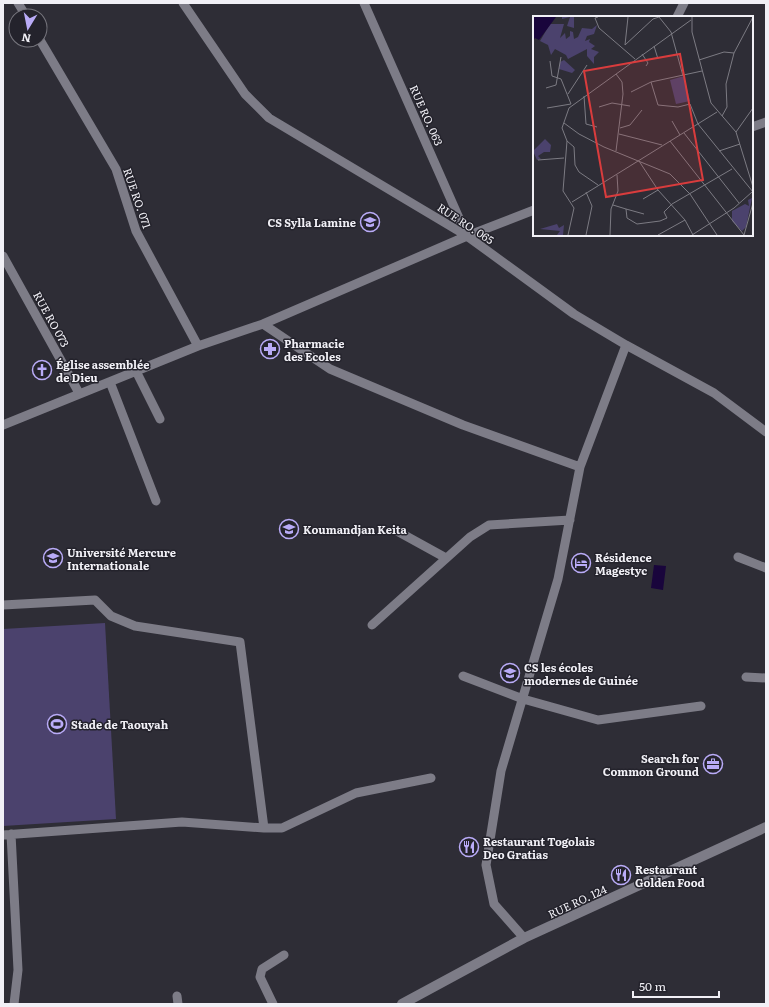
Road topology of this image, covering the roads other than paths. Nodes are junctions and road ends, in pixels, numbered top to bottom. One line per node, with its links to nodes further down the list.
1 (183, 3): 9 (street, RUE RO. 065)
2 (364, 3): 9 (street, RUE RO. 063)
3 (684, 3): 4 (street)
4 (678, 16)
5 (45, 48): 13 (street, RUE RO. 071)
6 (766, 122): 7 (street)
7 (753, 127)
8 (533, 210): 9 (street)
9 (467, 236): 11 (street); 12 (street, RUE RO. 065)
10 (3, 256): 16 (street, RUE RO 073)
11 (263, 324): 13 (street); 20 (street)
12 (626, 345): 19 (street, RUE RO. 065); 20 (street)
13 (198, 346): 14 (street)
14 (136, 371): 15 (street); 17 (street)
15 (110, 382): 16 (street); 21 (street)
16 (79, 394): 18 (street)
17 (160, 419)
18 (3, 425)
19 (766, 432)
20 (580, 467): 22 (street)
21 (156, 501)
22 (570, 520): 25 (street); 32 (street)
23 (397, 531): 25 (street)
24 (738, 557): 26 (street)
25 (446, 558): 28 (street)
26 (766, 568)
27 (3, 605): 36 (street)
28 (372, 625)
29 (463, 676): 32 (street)
30 (746, 677): 31 (street)
31 (766, 678)
32 (523, 699): 33 (street); 38 (street)
33 (701, 706)
34 (431, 778): 36 (street)
35 (766, 827): 38 (street, RUE RO. 124)
36 (264, 828): 37 (street)
37 (7, 834): 40 (street)
38 (524, 938): 42 (street, RUE RO. 124)
39 (284, 955): 41 (street)
40 (14, 1004)
41 (274, 1004)
42 (402, 1004)

